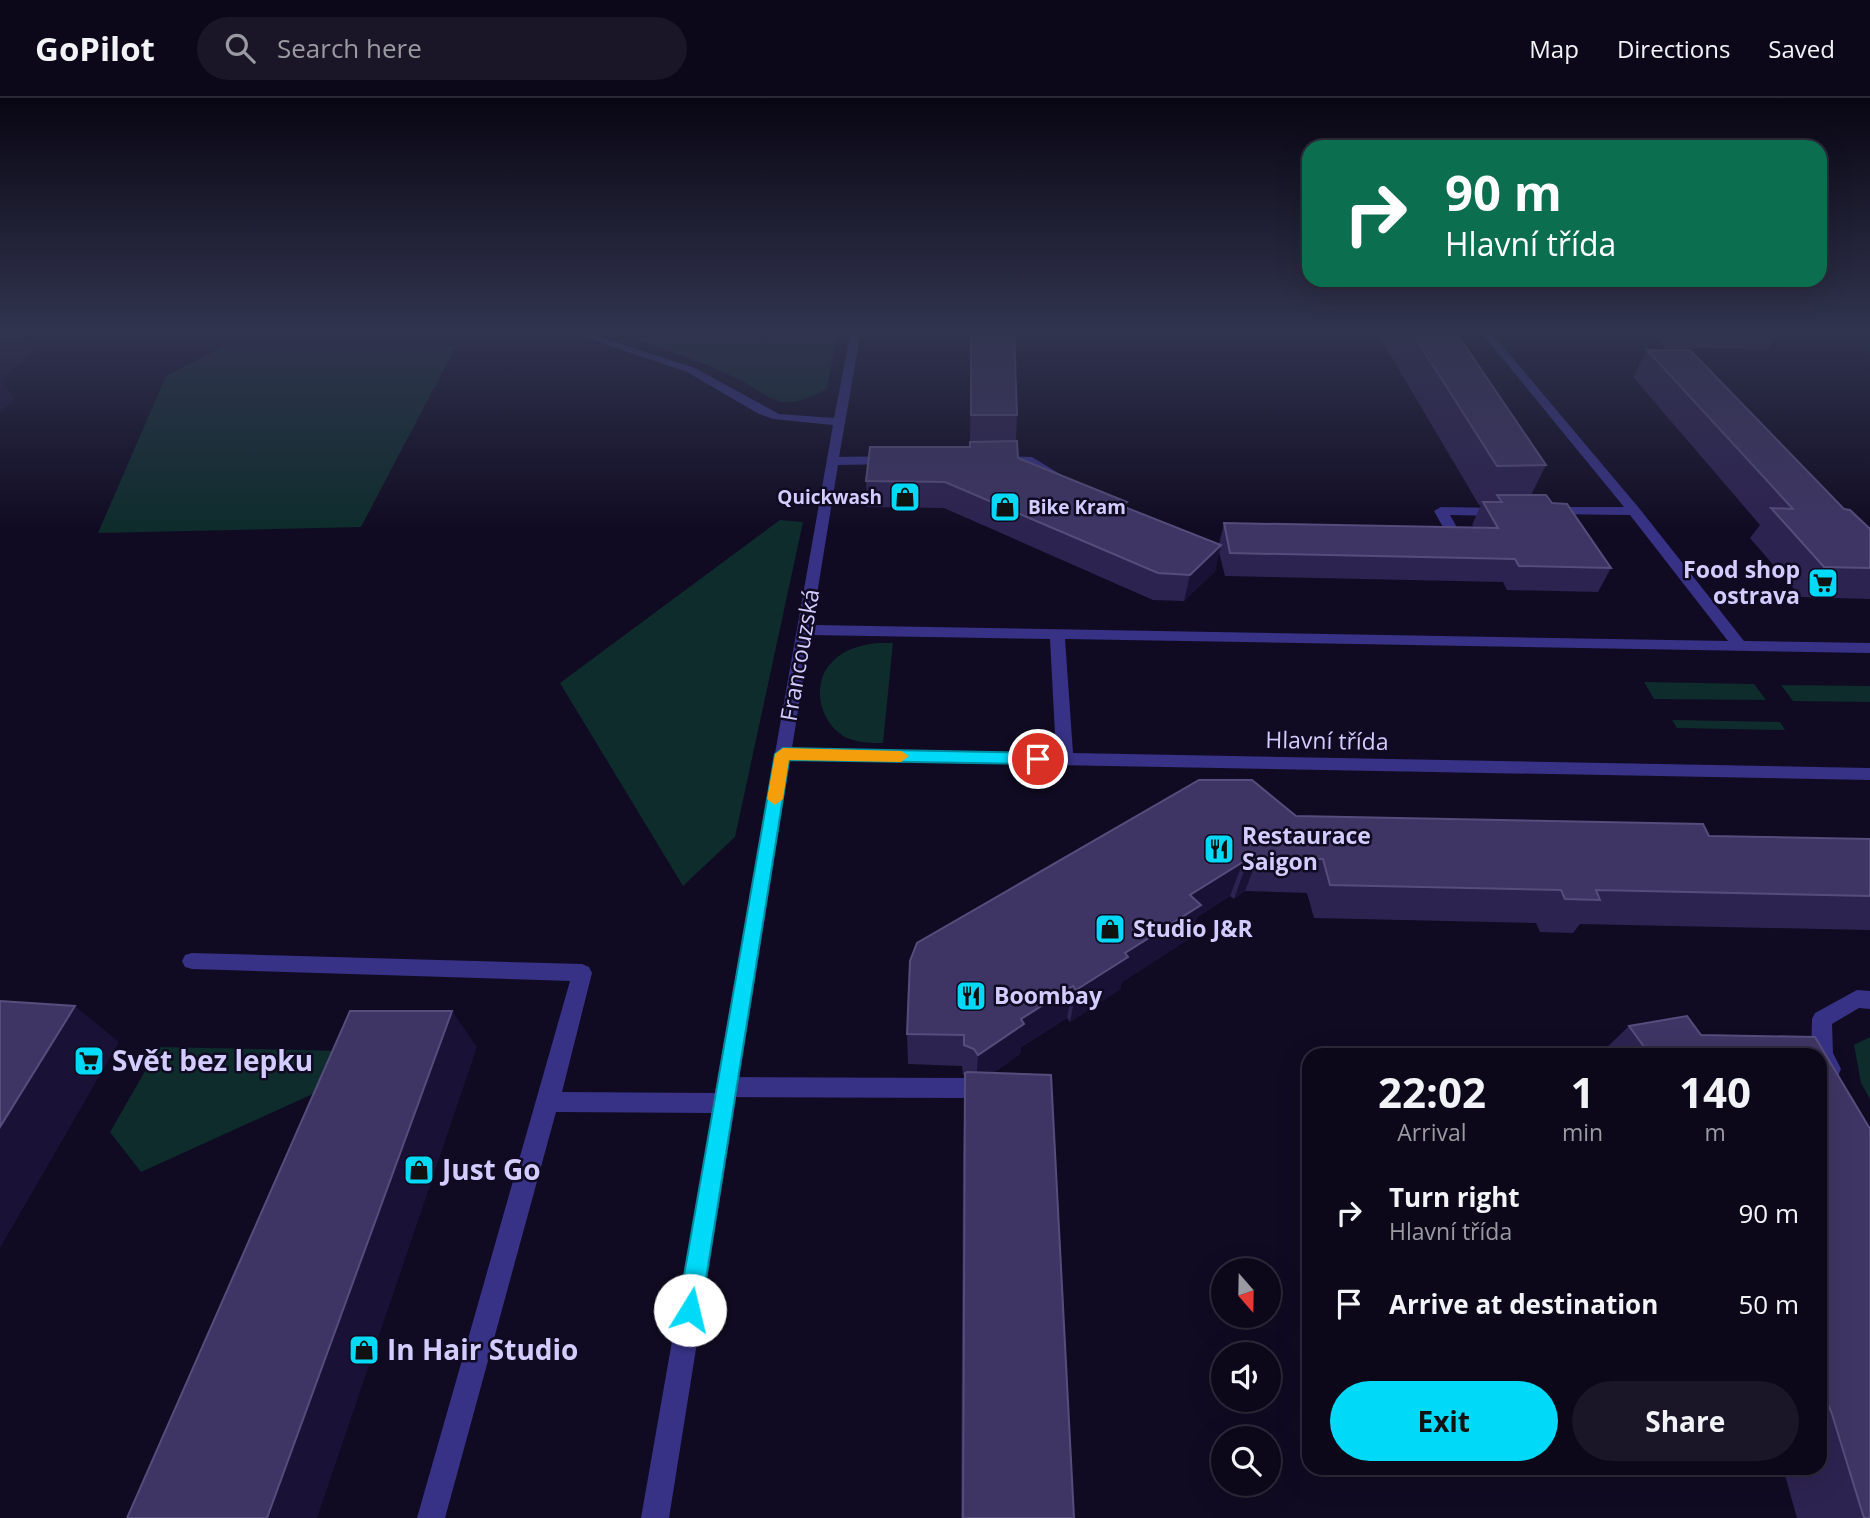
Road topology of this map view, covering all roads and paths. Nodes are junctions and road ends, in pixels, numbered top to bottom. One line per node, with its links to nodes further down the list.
1 (739, 397): 4 (street)
2 (844, 397): 4 (street, Francouzská)
3 (1540, 397): 9 (street)
4 (840, 422): 7 (street, Francouzská)
5 (905, 460): 7 (street)
6 (987, 460): 8 (street)
7 (833, 461): 11 (street, Francouzská)
8 (1073, 486)
9 (1634, 511): 10 (street); 13 (street)
10 (1460, 545)
11 (804, 630): 12 (street); 15 (street, Francouzská)
12 (1057, 633): 13 (street); 16 (street)
13 (1739, 645): 14 (street)
14 (1870, 648)
15 (783, 754): 16 (street, Hlavní třída); 24 (street, Francouzská)
16 (1065, 759): 17 (street, Hlavní třída)
17 (1870, 774)
18 (192, 961): 25 (street)
19 (1870, 1000): 20 (street)
20 (1822, 1048)
21 (1827, 1064): 23 (street)
22 (963, 1088): 24 (street)
23 (1842, 1090)
24 (726, 1095): 25 (street); 27 (street, Francouzská)
25 (548, 1102): 26 (street)
26 (431, 1518)
27 (655, 1518)

